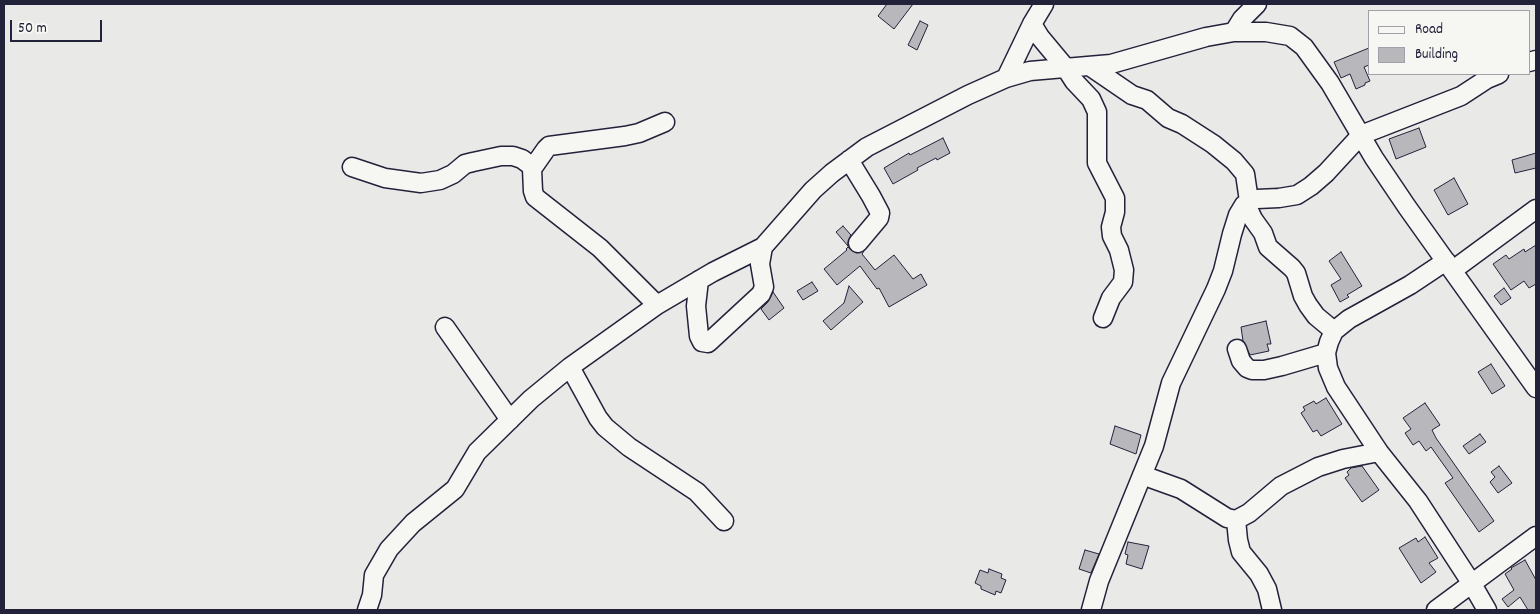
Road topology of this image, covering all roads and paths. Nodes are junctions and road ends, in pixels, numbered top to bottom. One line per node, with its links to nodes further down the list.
1 (1044, 4): 3 (street)
2 (1257, 4): 4 (street)
3 (1032, 24): 5 (street); 8 (street)
4 (1234, 32): 6 (street); 10 (street)
5 (1065, 67): 6 (street); 8 (street); 21 (street)
6 (1091, 67): 14 (street)
7 (1497, 75): 10 (street)
8 (1006, 78): 11 (street)
9 (665, 122): 13 (street)
10 (1361, 135): 14 (street); 18 (street)
11 (849, 160): 16 (street); 17 (street)
12 (352, 167): 13 (street)
13 (532, 168): 20 (street)
14 (1248, 203): 23 (street); 30 (street)
15 (1536, 209): 18 (street)
16 (858, 243)
17 (763, 247): 19 (street); 19 (street)
18 (1450, 265): 23 (street); 27 (street)
19 (699, 280): 20 (street)
20 (657, 305): 26 (street)
21 (1103, 318)
22 (445, 328): 28 (street)
23 (1334, 331): 25 (street)
24 (1237, 349): 25 (street)
25 (1326, 353): 29 (street)
26 (570, 367): 28 (street); 32 (street)
27 (1535, 386)
28 (510, 420): 35 (street)
29 (1379, 452): 31 (street); 34 (street)
30 (1142, 475): 31 (street); 36 (street)
31 (1236, 520): 37 (street)
32 (724, 521)
33 (1536, 536): 34 (street)
34 (1472, 584): 38 (street); 39 (street)
35 (367, 610)
36 (1091, 610)
37 (1272, 610)
38 (1436, 610)
39 (1487, 610)

